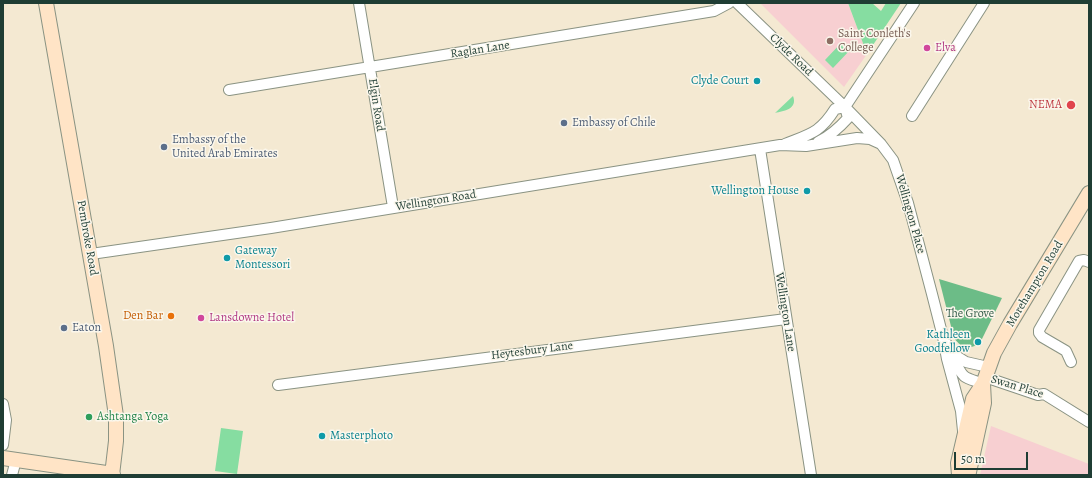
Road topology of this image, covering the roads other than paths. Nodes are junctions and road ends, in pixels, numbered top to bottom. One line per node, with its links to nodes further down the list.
1 (46, 3): 17 (main road, Pembroke Road)
2 (359, 3): 7 (street, Elgin Road)
3 (729, 3): 7 (street, Raglan Lane)
4 (737, 3): 9 (street, Clyde Road)
5 (914, 3): 9 (street)
6 (984, 3): 10 (street)
7 (370, 68): 8 (street, Raglan Lane); 16 (street, Elgin Road)
8 (229, 90)
9 (845, 107): 11 (street, Wellington Place); 12 (street, Wellington Road); 13 (street, Wellington Road)
10 (912, 116)
11 (881, 144): 13 (street, Wellington Road); 20 (street, Wellington Place)
12 (780, 145): 13 (street, Wellington Road); 14 (street, Wellington Road)
13 (814, 145)
14 (760, 149): 16 (street, Wellington Road); 19 (street, Wellington Lane)
15 (1089, 194): 23 (main road, Morehampton Road)
16 (393, 208): 17 (street, Wellington Road)
17 (91, 254): 30 (main road, Pembroke Road)
18 (1089, 262): 22 (street)
19 (786, 319): 24 (street, Heytesbury Lane); 31 (street, Wellington Lane)
20 (943, 337): 21 (street, Wellington Place); 27 (street, Wellington Place)
21 (953, 354): 23 (street); 23 (street, Wellington Place)
22 (1071, 362)
23 (985, 376): 26 (street, Swan Place); 27 (main road, Morehampton Road); 33 (main road)
24 (278, 384)
25 (3, 404): 28 (street)
26 (1089, 422)
27 (964, 435): 32 (main road, Morehampton Road)
28 (3, 445)
29 (11, 466): 30 (main road)
30 (112, 474)
31 (811, 475)
32 (959, 475)
33 (967, 475)

